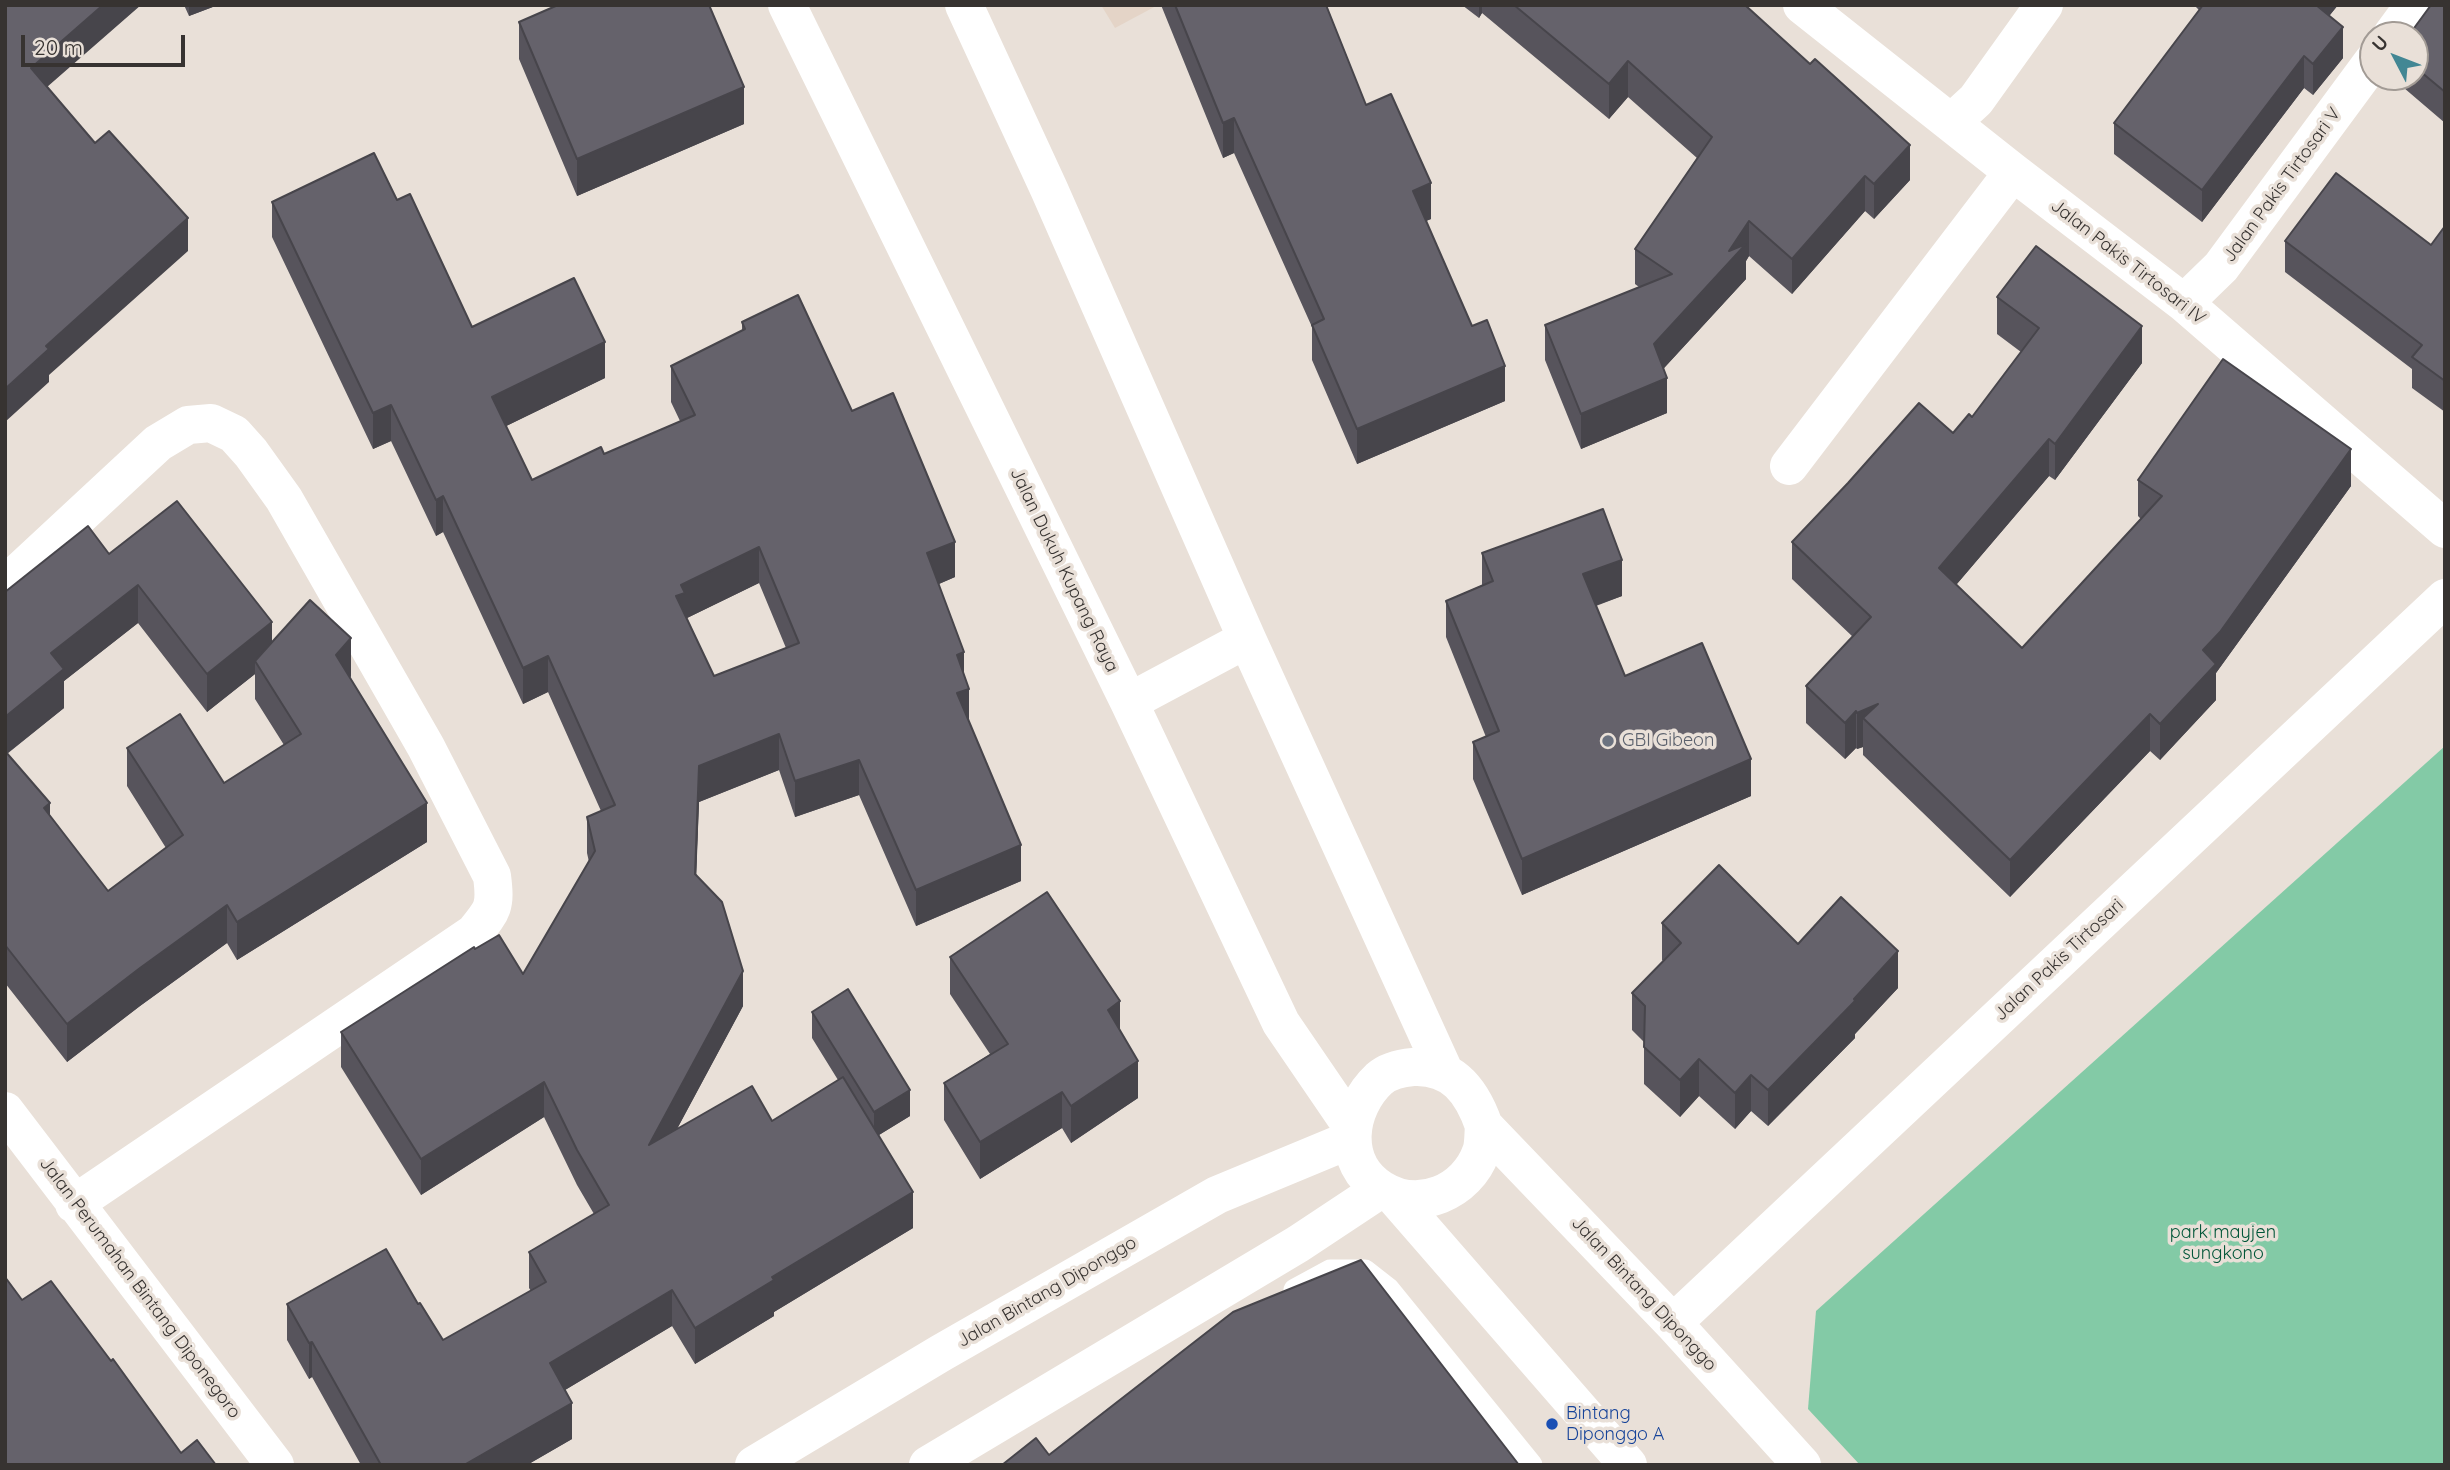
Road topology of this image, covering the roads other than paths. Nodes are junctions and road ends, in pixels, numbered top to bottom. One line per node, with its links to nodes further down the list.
1 (787, 5): 16 (street, Jalan Dukuh Kupang Raya)
2 (964, 5): 15 (street)
3 (1802, 5): 8 (street, Jalan Pakis Tirtosari IV)
4 (2044, 5): 8 (street)
5 (2414, 5): 6 (street)
6 (2402, 21)
7 (2359, 80): 10 (street, Jalan Pakis Tirtosari V)
8 (1952, 122): 9 (street, Jalan Pakis Tirtosari IV)
9 (2013, 172): 10 (street, Jalan Pakis Tirtosari IV); 11 (street)
10 (2184, 303): 12 (street, Jalan Pakis Tirtosari IV)
11 (1789, 466)
12 (2445, 529)
13 (5, 585): 22 (street)
14 (2445, 598): 24 (street, Jalan Pakis Tirtosari)
15 (1247, 639): 16 (street); 17 (street)
16 (1129, 702): 20 (street, Jalan Dukuh Kupang Raya)
17 (1444, 1071): 19 (street); 20 (street)
18 (5, 1111): 22 (street, Jalan Perumahan Bintang Diponegoro)
19 (1484, 1126): 21 (street); 24 (street, Jalan Bintang Diponggo)
20 (1352, 1133): 21 (street); 26 (street, Jalan Bintang Diponggo)
21 (1387, 1192): 27 (street); 29 (street)
22 (74, 1204): 25 (street, Jalan Perumahan Bintang Diponegoro)
23 (1275, 1304): 28 (lane)
24 (1673, 1323): 30 (street, Jalan Bintang Diponggo)
25 (275, 1465)
26 (754, 1465)
27 (928, 1465)
28 (1531, 1465)
29 (1628, 1465)
30 (1802, 1465)

